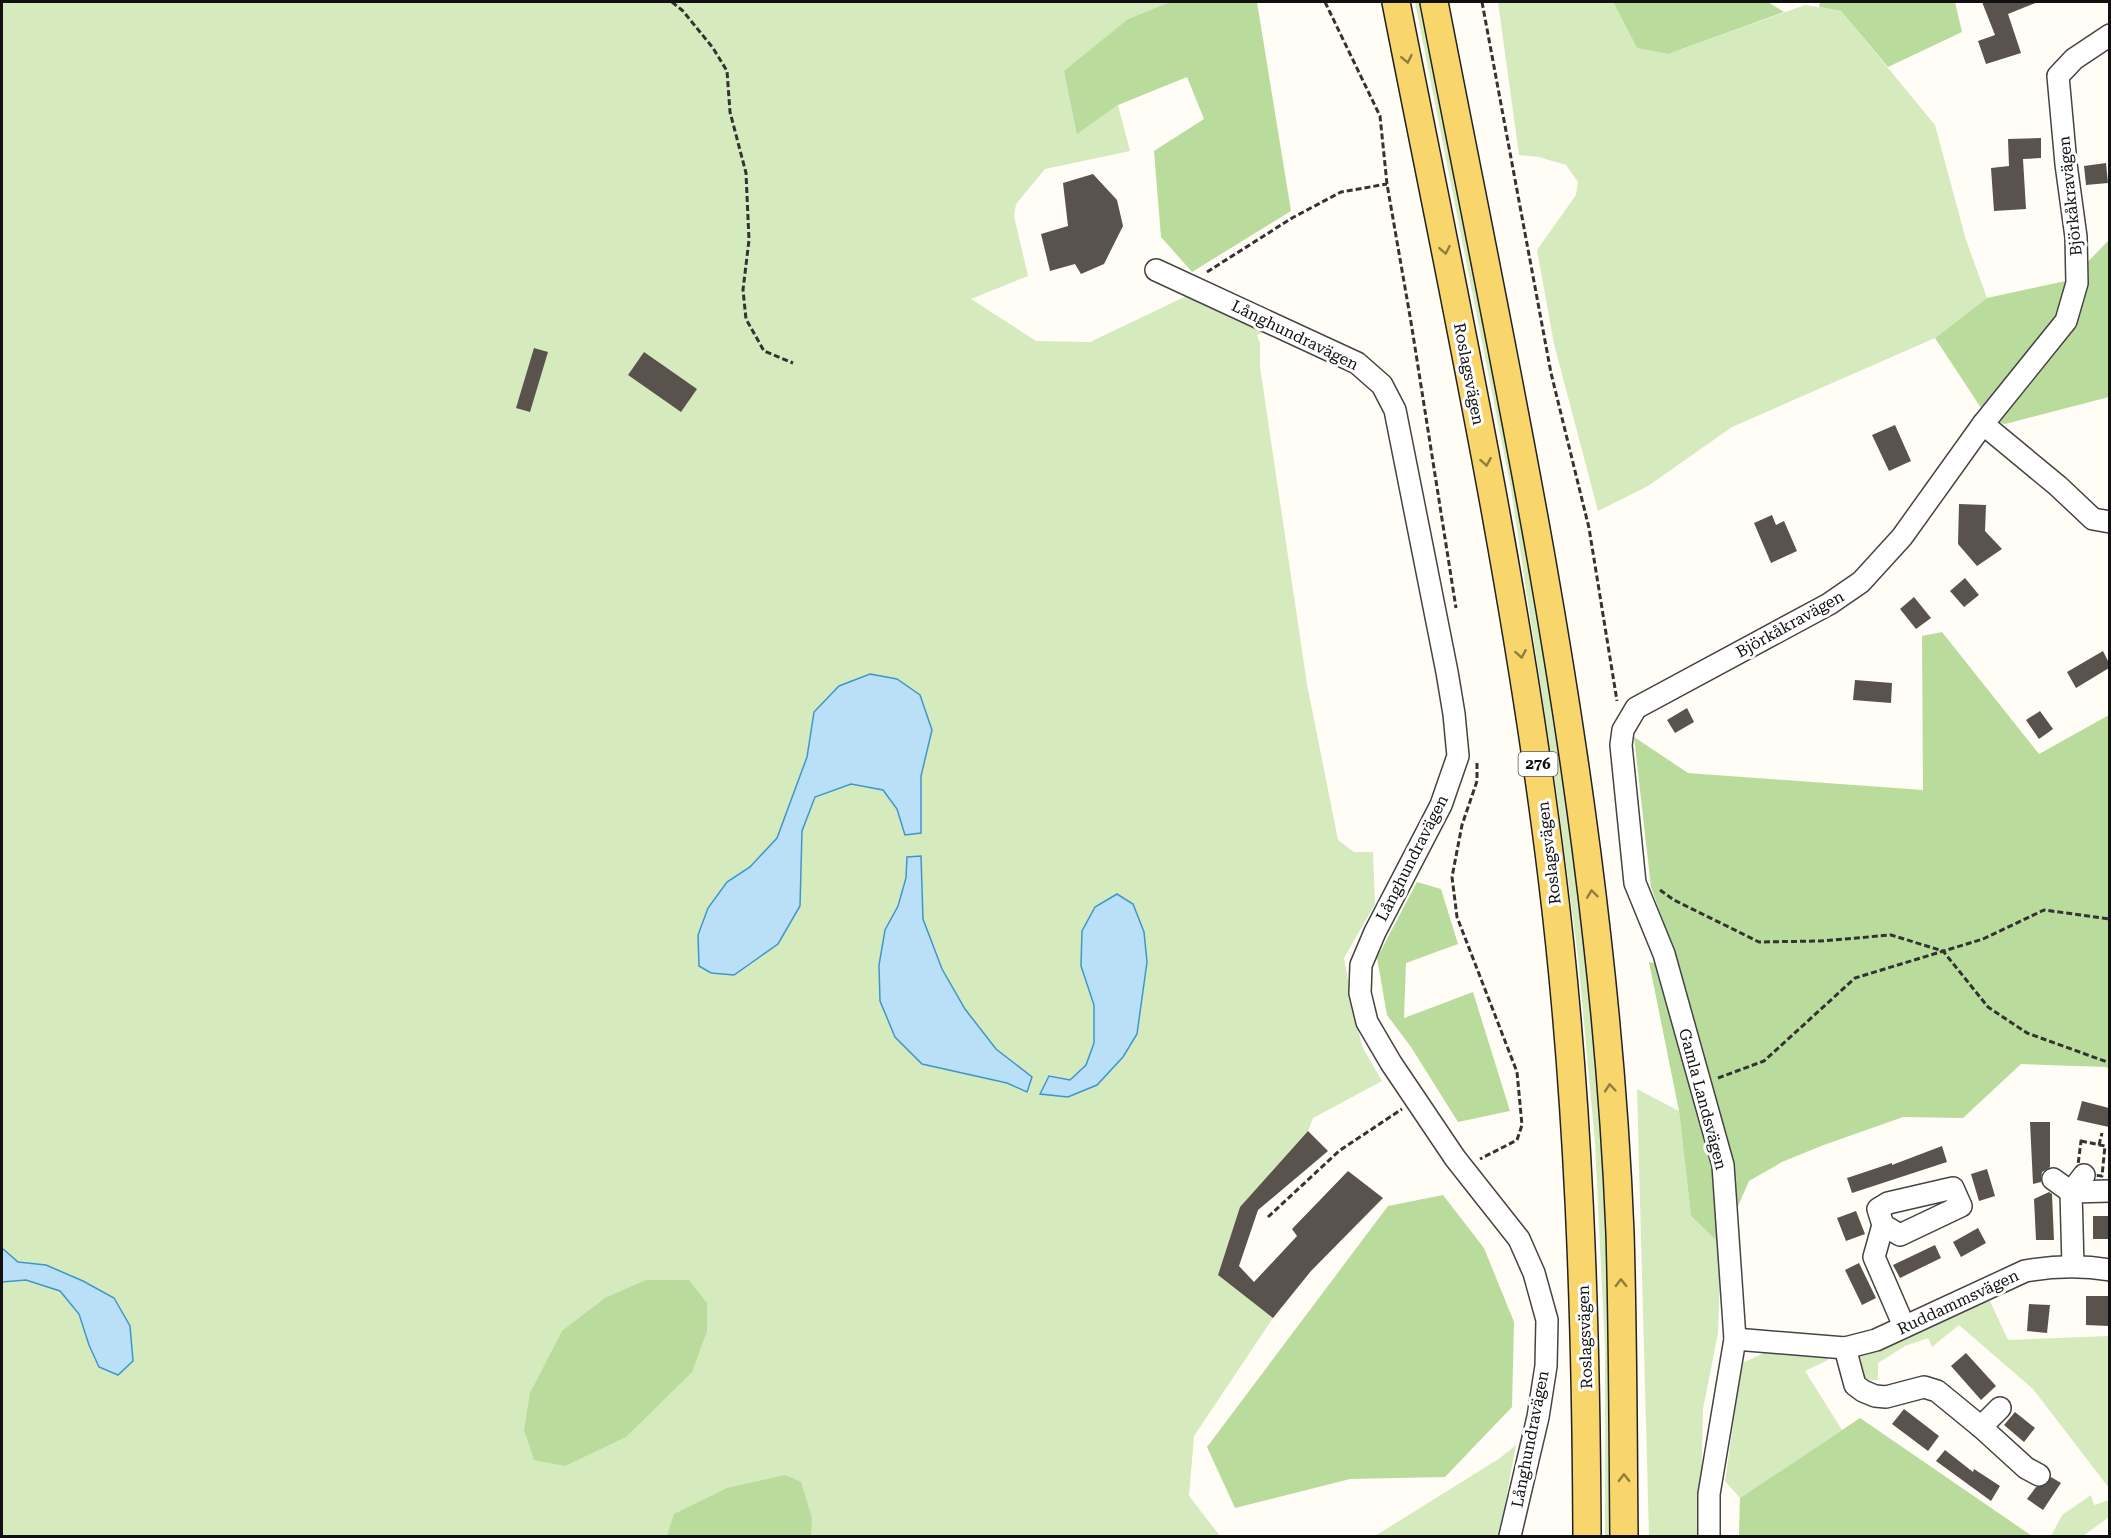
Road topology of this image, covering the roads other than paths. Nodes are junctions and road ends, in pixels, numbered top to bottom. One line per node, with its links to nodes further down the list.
1 (1396, 2): 20 (main road, Roslagsvägen / 276, one-way to 20)
2 (1434, 2): 21 (main road, 276, one-way to 2)
3 (2109, 35): 5 (street, Björkåkravägen)
4 (1156, 270): 19 (street, Långhundravägen)
5 (1983, 423): 6 (street); 7 (street, Björkåkravägen)
6 (2109, 522)
7 (1633, 714): 14 (street, Gamla Landsvägen)
8 (2053, 1179): 9 (street)
9 (2089, 1181): 11 (street)
10 (1883, 1225): 13 (street)
11 (2073, 1266): 12 (street, Ruddammsvägen); 13 (street, Ruddammsvägen)
12 (2109, 1270)
13 (1904, 1326): 15 (street, Ruddammsvägen)
14 (1735, 1339): 15 (street, Ruddammsvägen); 22 (street, Gamla Landsvägen)
15 (1845, 1348): 17 (street)
16 (2000, 1408): 17 (street)
17 (1982, 1427): 18 (street)
18 (2032, 1471)
19 (1510, 1536)
20 (1587, 1536)
21 (1624, 1536)
22 (1709, 1536)

